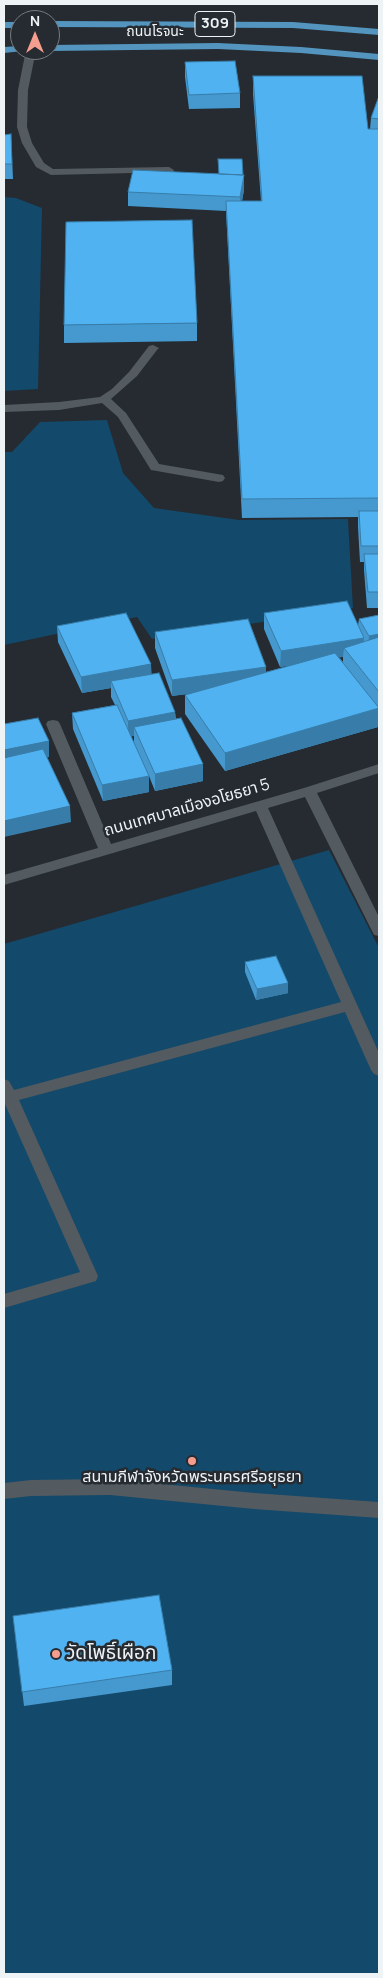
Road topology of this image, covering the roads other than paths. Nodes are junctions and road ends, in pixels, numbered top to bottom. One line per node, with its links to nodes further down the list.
1 (60, 24): 2 (main road, ถนนโรจนะ / 309)
2 (379, 32)
3 (60, 48): 4 (main road, ถนนโรจนะ)
4 (379, 57)
5 (29, 60): 6 (street)
6 (169, 170)
7 (153, 348): 8 (street)
8 (104, 399): 9 (street); 10 (street)
9 (4, 409)
10 (219, 478)
11 (53, 724): 15 (street)
12 (379, 768): 13 (street, ถนนเทศบาลเมืองอโยธยา 5)
13 (308, 791): 14 (street, ถนนเทศบาลเมืองอโยธยา 5); 17 (street)
14 (260, 805): 15 (street, ถนนเทศบาลเมืองอโยธยา 5); 18 (street)
15 (106, 849): 16 (street, ถนนเทศบาลเมืองอโยธยา 5)
16 (4, 880)
17 (379, 931)
18 (350, 1005): 19 (street); 20 (street)
19 (379, 1070)
20 (6, 1091): 21 (street)
21 (4, 1301)
22 (4, 1491): 23 (street)
23 (379, 1510)

